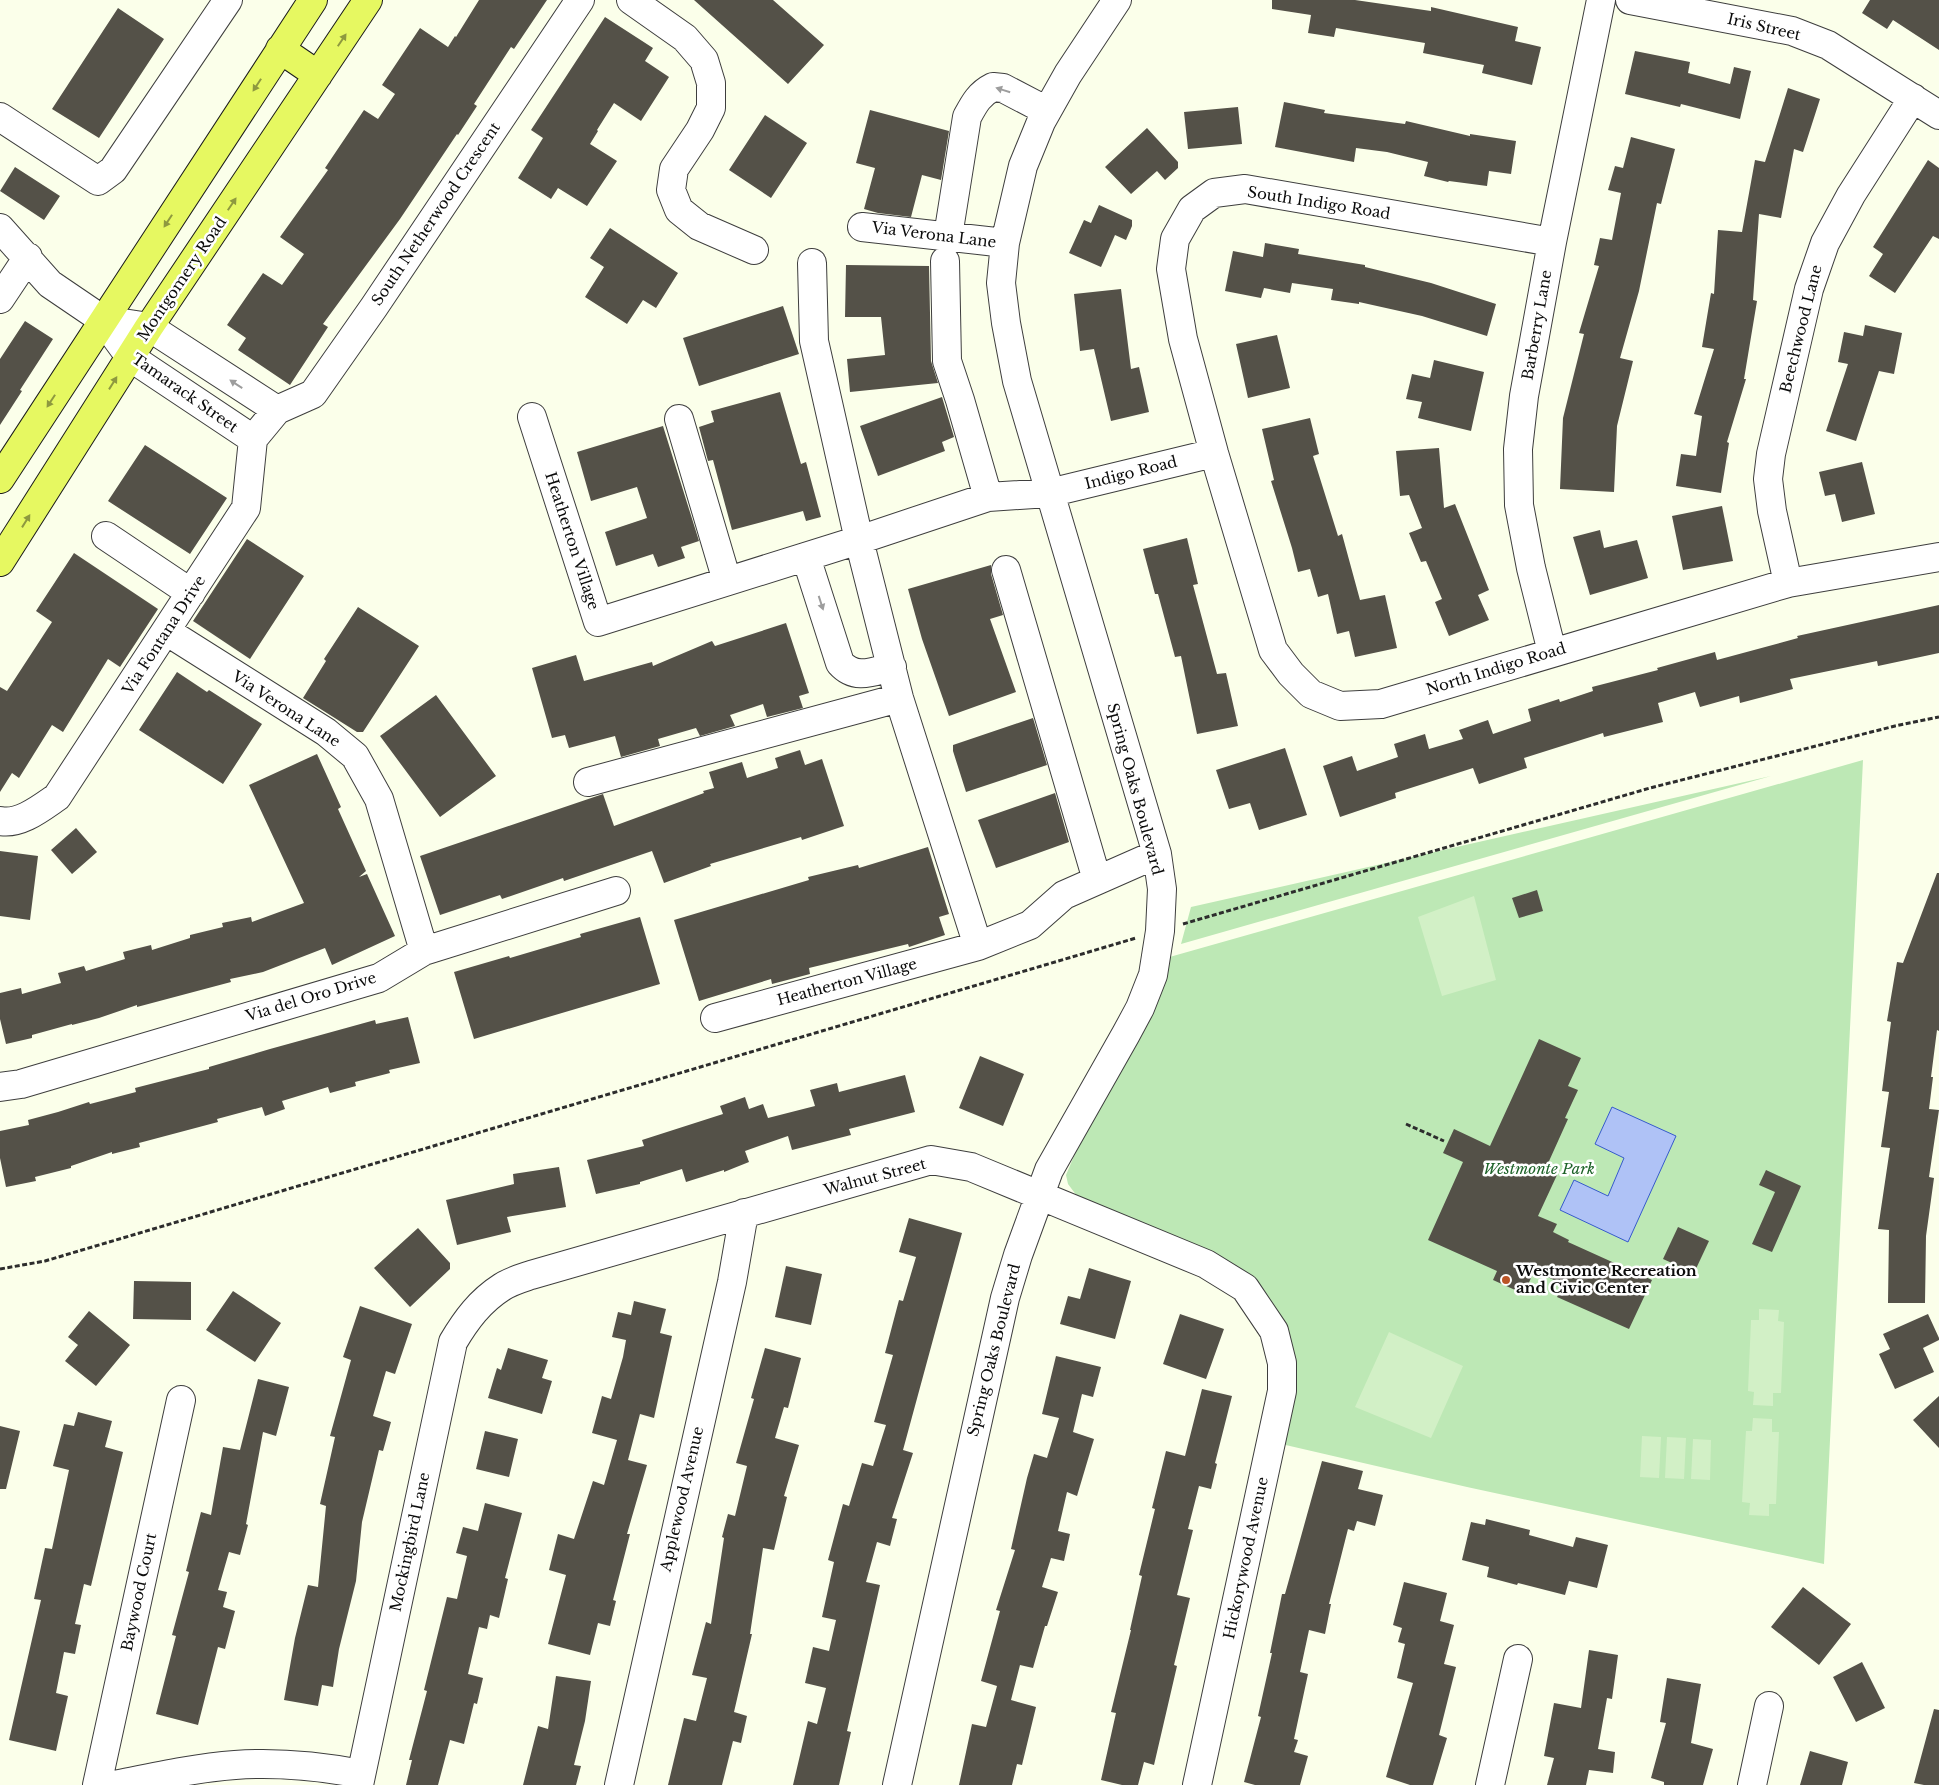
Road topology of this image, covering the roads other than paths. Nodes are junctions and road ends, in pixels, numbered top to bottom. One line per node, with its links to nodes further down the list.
1 (228, 0): 14 (street)
2 (313, 0): 9 (main road)
3 (368, 0): 10 (main road, Montgomery Road, one-way to 3)
4 (580, 0): 27 (street, South Netherwood Crescent)
5 (631, 0): 20 (street)
6 (1117, 0): 12 (street, Spring Oaks Boulevard)
7 (1601, 0): 17 (street, Barberry Lane)
8 (1630, 0): 11 (street, Iris Street)
9 (280, 49): 10 (main road); 24 (main road, one-way to 24)
10 (318, 75): 25 (main road, Montgomery Road, one-way to 10)
11 (1913, 98): 13 (street, Iris Street); 42 (street, Beechwood Lane)
12 (1047, 111): 18 (street, Spring Oaks Boulevard); 19 (street, one-way to 19)
13 (1939, 115)
14 (0, 117)
15 (862, 227): 19 (street, Via Verona Lane)
16 (0, 228): 21 (street, Tamarack Street)
17 (1552, 242): 31 (street, South Indigo Road); 45 (street, Barberry Lane)
18 (1005, 243): 19 (street, Via Verona Lane); 33 (street, Spring Oaks Boulevard)
19 (946, 248): 34 (street)
20 (754, 250)
21 (28, 257): 23 (street); 24 (street, Tamarack Street)
22 (812, 263): 36 (street)
23 (0, 299)
24 (103, 320): 25 (street, Tamarack Street); 26 (street, Tamarack Street); 32 (main road, one-way to 32)
25 (149, 327): 26 (main road, Montgomery Road); 27 (street, Tamarack Street, one-way to 25)
26 (130, 357): 30 (street, Tamarack Street); 39 (main road, Montgomery Road, one-way to 26)
27 (277, 410): 30 (street)
28 (532, 418): 41 (street, Heatherton Village)
29 (679, 419): 41 (street)
30 (253, 439): 43 (street, Via Fontana Drive)
31 (1214, 453): 33 (street, Indigo Road); 45 (street, North Indigo Road)
32 (0, 479)
33 (1049, 493): 34 (street, Heatherton Village); 50 (street, Spring Oaks Boulevard)
34 (988, 497): 36 (street, Heatherton Village)
35 (106, 536): 43 (street)
36 (858, 540): 37 (street, Heatherton Village); 46 (street)
37 (806, 557): 41 (street, Heatherton Village); 46 (street, one-way to 46)
38 (1939, 557): 42 (street, North Indigo Road)
39 (0, 562)
40 (1006, 570): 51 (street)
41 (727, 581)
42 (1788, 583): 45 (street, North Indigo Road)
43 (191, 593): 44 (street, Via Fontana Drive)
44 (166, 632): 49 (street, Via Fontana Drive); 54 (street, Via Verona Lane)
45 (1552, 652)
46 (892, 667): 47 (street)
47 (900, 698): 48 (street); 53 (street)
48 (588, 782)
49 (0, 821)
50 (1157, 854): 51 (street, Heatherton Village); 57 (street, Spring Oaks Boulevard)
51 (1097, 880): 53 (street, Heatherton Village)
52 (616, 891): 54 (street, Via del Oro Drive)
53 (978, 946): 55 (street, Heatherton Village)
54 (424, 951): 56 (street, Via del Oro Drive)
55 (715, 1018)
56 (0, 1087)
57 (1040, 1195): 58 (street, Walnut Street); 60 (street, Walnut Street); 68 (street, Spring Oaks Boulevard)
58 (744, 1213): 59 (street, Walnut Street); 67 (street, Applewood Avenue)
59 (478, 1306): 64 (street, Mockingbird Lane)
60 (1274, 1331): 69 (street, Hickorywood Avenue)
61 (182, 1400): 65 (street, Baywood Court)
62 (1518, 1659): 70 (street)
63 (1769, 1706): 71 (street)
64 (360, 1780): 66 (street)
65 (96, 1785)
66 (115, 1785)
67 (619, 1785)
68 (897, 1785)
69 (1197, 1785)
70 (1490, 1785)
71 (1752, 1785)

